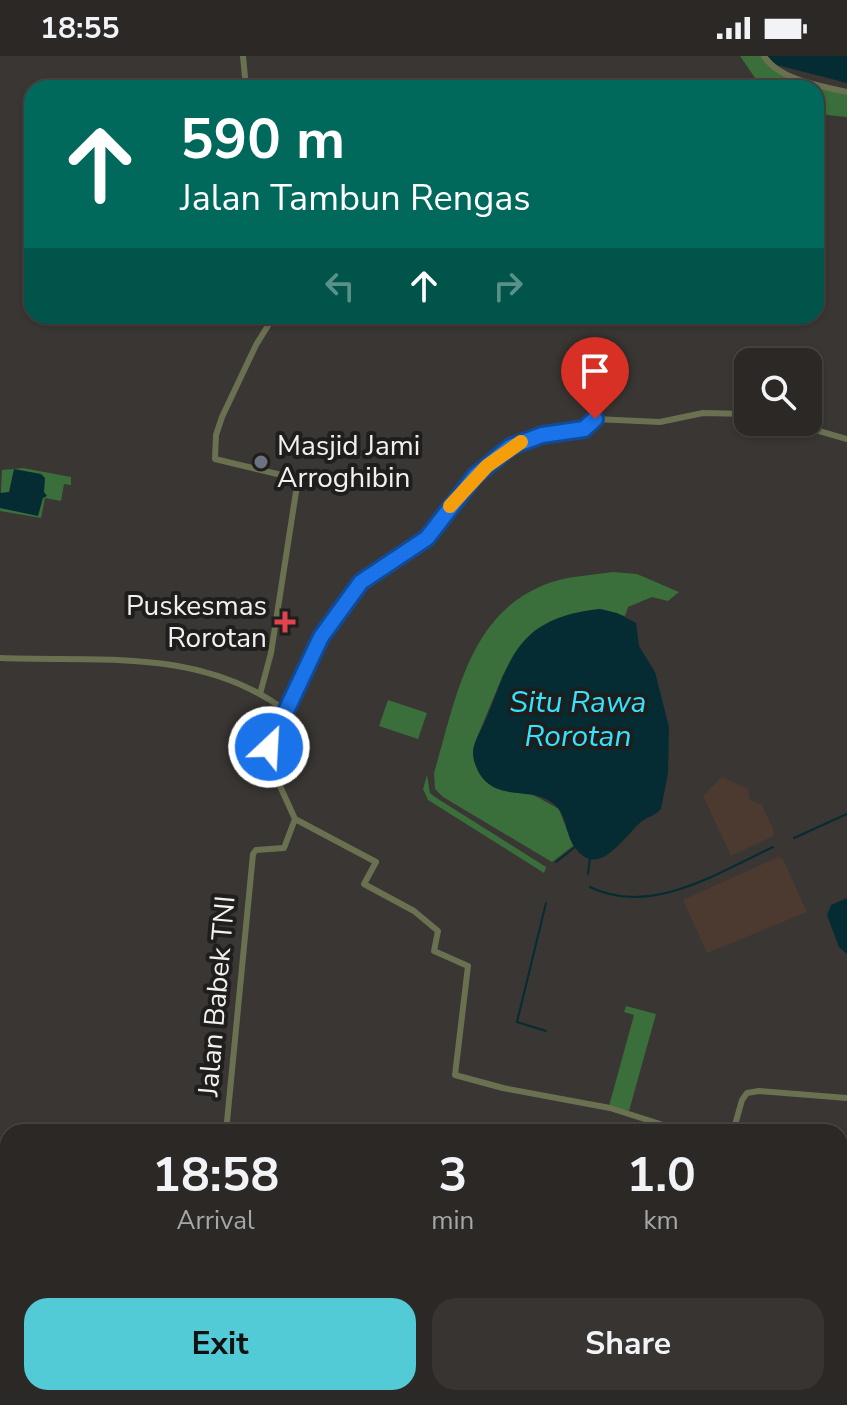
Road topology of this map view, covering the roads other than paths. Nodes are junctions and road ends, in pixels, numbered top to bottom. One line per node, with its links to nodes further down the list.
1 (243, 56): 3 (street)
2 (764, 56): 4 (street)
3 (245, 80)
4 (805, 80)
5 (824, 85): 6 (street)
6 (847, 92)
7 (269, 324): 12 (street)
8 (734, 414): 13 (street)
9 (822, 432): 10 (street)
10 (847, 439)
11 (0, 658): 12 (street)
12 (260, 694): 13 (street)
13 (286, 711): 14 (street)
14 (295, 819): 16 (street, Jalan Babek TNI); 17 (street)
15 (847, 1098): 18 (street)
16 (227, 1124)
17 (660, 1124)
18 (735, 1124)

